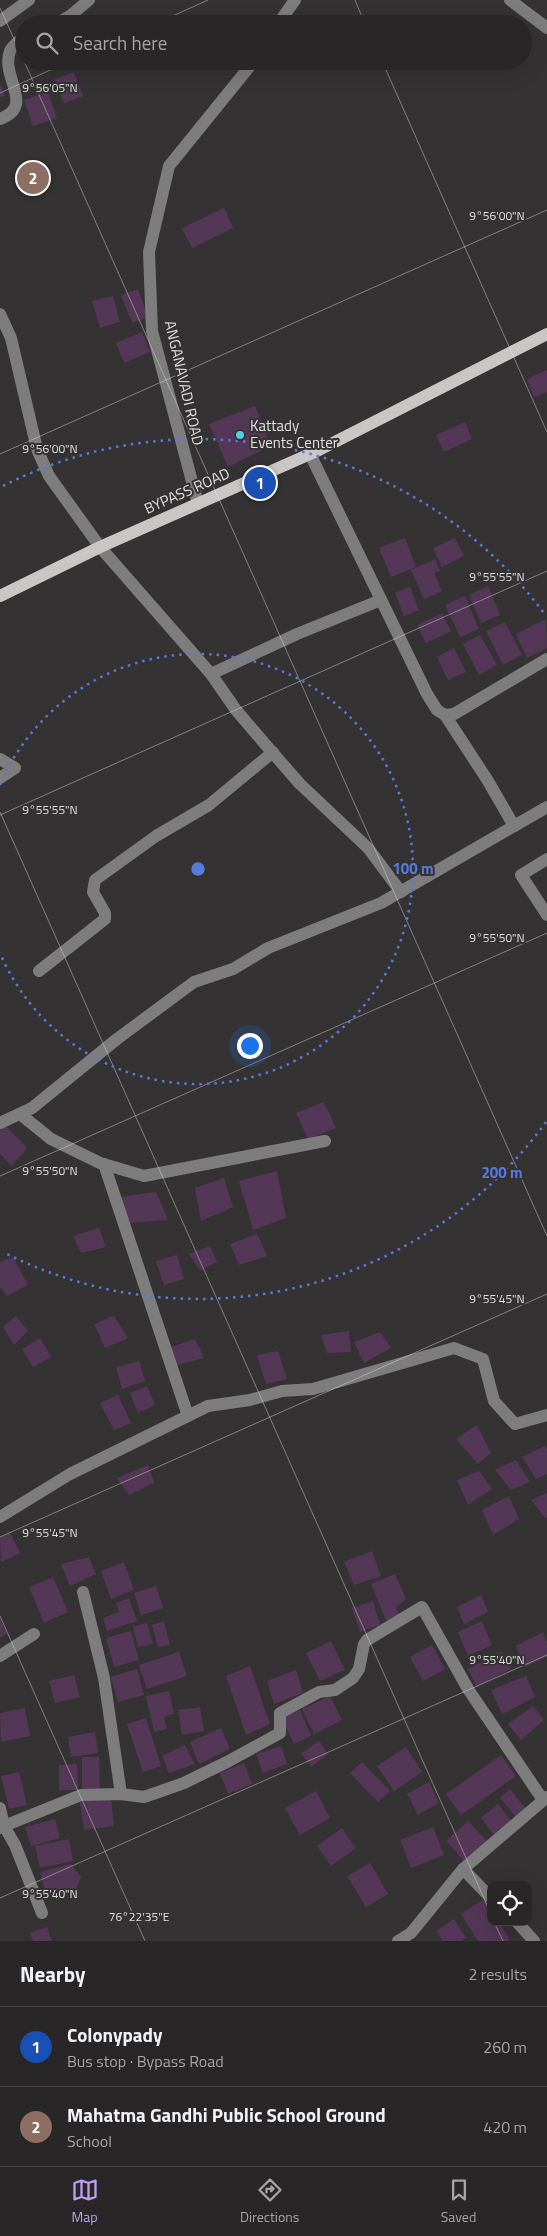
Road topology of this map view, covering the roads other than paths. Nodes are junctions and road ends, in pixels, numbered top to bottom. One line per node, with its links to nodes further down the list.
1 (29, 0): 9 (street)
2 (89, 0): 5 (street)
3 (295, 0): 6 (street)
4 (510, 0): 7 (street)
5 (71, 15)
6 (284, 15)
7 (530, 15)
8 (532, 17): 10 (street)
9 (0, 21)
10 (547, 28)
11 (15, 46): 13 (street)
12 (247, 70): 17 (street, ANGANAVADI ROAD)
13 (0, 119)
14 (0, 314): 18 (street)
15 (547, 334): 16 (main road, BYPASS ROAD)
16 (310, 454): 17 (main road, BYPASS ROAD); 20 (street)
17 (198, 504): 18 (main road, BYPASS ROAD)
18 (100, 547): 19 (main road, BYPASS ROAD); 22 (street)
19 (0, 596)
20 (381, 600): 22 (street); 23 (street)
21 (547, 659): 23 (street)
22 (212, 674): 24 (street)
23 (445, 715): 28 (street)
24 (273, 752): 30 (street); 32 (street)
25 (0, 759): 26 (street)
26 (0, 778)
27 (547, 807): 28 (street)
28 (514, 826): 30 (street)
29 (547, 859): 31 (street)
30 (401, 892): 33 (street)
31 (547, 915)
32 (39, 971)
33 (20, 1114): 34 (street); 36 (street)
34 (0, 1123)
35 (326, 1140): 36 (street)
36 (104, 1164): 38 (street)
37 (547, 1415): 38 (street)
38 (188, 1416): 39 (street)
39 (0, 1517)
40 (83, 1592): 43 (street)
41 (34, 1634): 42 (street)
42 (0, 1656)
43 (121, 1794): 44 (street); 46 (street)
44 (545, 1798): 47 (street)
45 (0, 1808): 46 (street)
46 (2, 1827): 49 (street)
47 (463, 1869): 48 (street); 51 (street)
48 (487, 1894)
49 (42, 1913)
50 (521, 1926): 52 (street)
51 (398, 1941)
52 (534, 1941)

